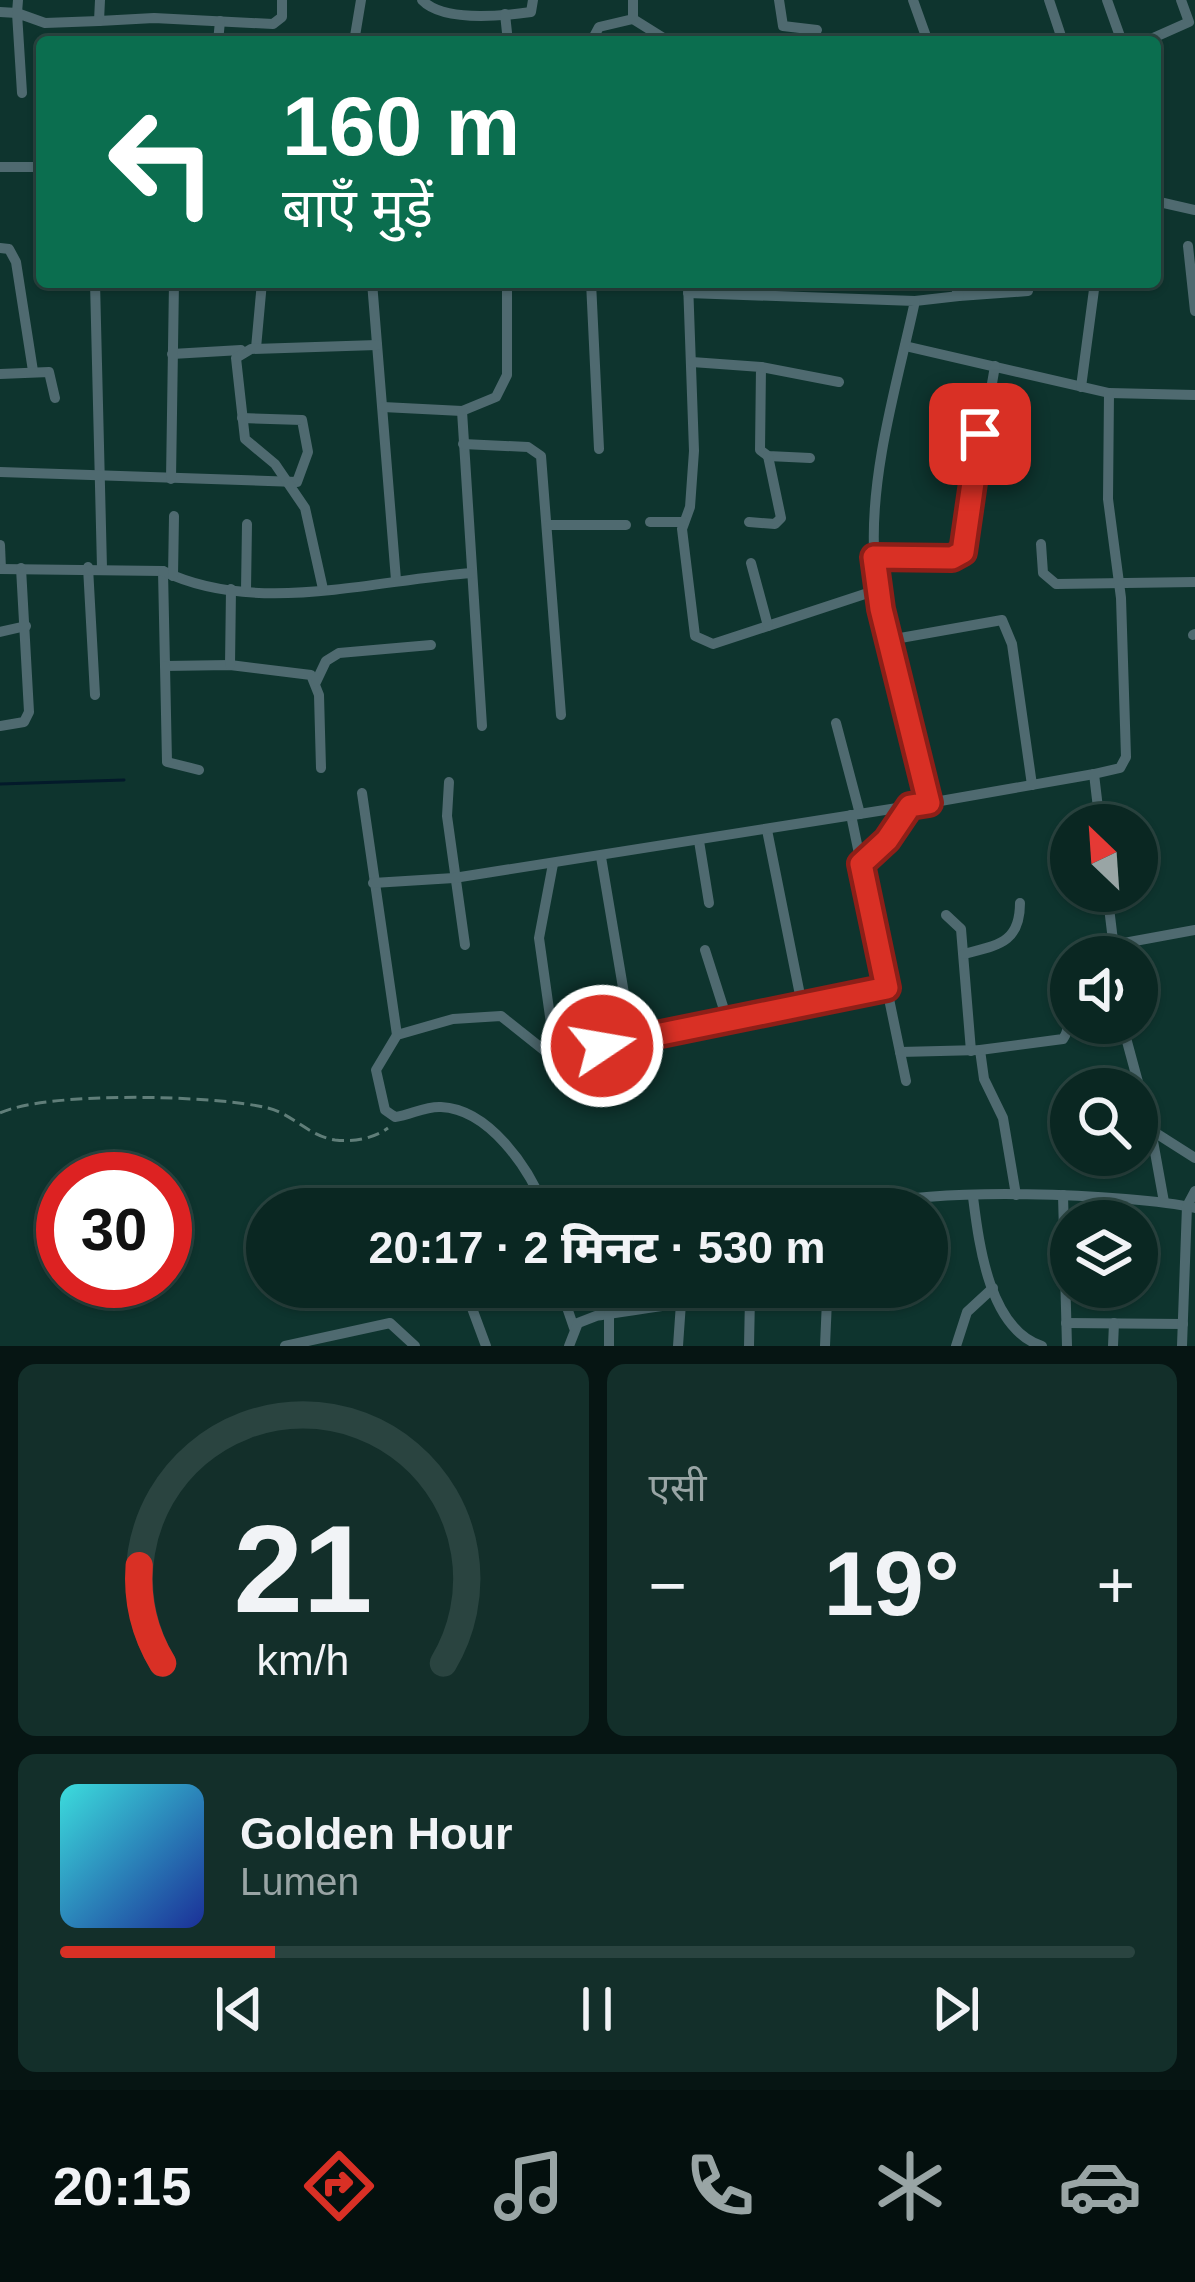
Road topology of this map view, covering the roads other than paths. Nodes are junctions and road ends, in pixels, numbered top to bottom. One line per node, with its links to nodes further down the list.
1 (100, 0): 19 (street)
2 (155, 0): 16 (street)
3 (282, 0): 20 (street)
4 (361, 0): 23 (street)
5 (422, 0): 15 (street)
6 (533, 0): 15 (street)
7 (634, 0): 17 (street)
8 (779, 0): 21 (street)
9 (913, 0): 27 (street)
10 (1049, 0): 28 (street)
11 (1107, 0): 29 (street)
12 (1181, 0): 18 (street)
13 (18, 6): 14 (street); 19 (street); 31 (street)
14 (0, 12)
15 (505, 14): 24 (street)
16 (154, 17): 19 (street); 20 (street)
17 (633, 19): 25 (street); 26 (street)
18 (1192, 20): 30 (street)
19 (99, 21)
20 (220, 21): 22 (street)
21 (818, 30)
22 (219, 36)
23 (355, 36)
24 (507, 36)
25 (592, 36)
26 (660, 36)
27 (926, 36)
28 (1061, 36)
29 (1120, 36)
30 (1157, 36)
31 (22, 93)
32 (0, 167): 33 (street)
33 (36, 167)
34 (1161, 202): 35 (street)
35 (1195, 210)
36 (1189, 246): 54 (street)
37 (0, 248): 62 (street)
38 (95, 288): 77 (street)
39 (174, 288): 58 (street)
40 (261, 288): 57 (street)
41 (372, 288): 55 (street)
42 (506, 288): 70 (street)
43 (591, 288): 73 (street)
44 (688, 288): 51 (street); 59 (street)
45 (762, 288): 51 (street)
46 (831, 288): 52 (street)
47 (956, 288): 50 (street)
48 (1029, 288): 50 (street)
49 (1094, 288): 65 (street)
50 (958, 296): 53 (street)
51 (763, 297): 52 (street)
52 (832, 298): 53 (street)
53 (916, 301): 56 (street)
54 (1195, 311)
55 (377, 345): 57 (street); 69 (street)
56 (905, 346): 60 (street); 89 (street)
57 (250, 349): 58 (street); 71 (street)
58 (172, 354): 78 (street)
59 (692, 362): 61 (street); 82 (street)
60 (995, 366): 65 (street); 89 (street)
61 (761, 367): 64 (street); 74 (street)
62 (33, 371): 63 (street); 68 (street)
63 (0, 374)
64 (839, 382)
65 (1082, 387): 66 (street)
66 (1109, 393): 67 (street); 99 (street)
67 (1195, 395)
68 (55, 398)
69 (383, 407): 70 (street); 97 (street)
70 (462, 411): 72 (street)
71 (242, 418): 79 (street); 79 (street)
72 (463, 444): 86 (street); 96 (street)
73 (599, 449)
74 (769, 456): 75 (street); 83 (street)
75 (811, 458)
76 (0, 472): 77 (street)
77 (100, 473): 78 (street); 93 (street)
78 (171, 478): 79 (street)
79 (292, 485): 101 (street)
80 (174, 516): 95 (street)
81 (650, 522): 82 (street)
82 (683, 522): 105 (street)
83 (749, 522)
84 (247, 524): 102 (street)
85 (626, 524): 86 (street)
86 (549, 525): 113 (street)
87 (1041, 544): 99 (street)
88 (0, 545): 94 (street)
89 (874, 557): 103 (street)
90 (751, 563): 105 (street)
91 (88, 567): 92 (street); 93 (street); 112 (street)
92 (21, 568): 94 (street); 104 (street)
93 (102, 568): 95 (street)
94 (1, 569)
95 (168, 573): 100 (street); 110 (street)
96 (472, 573): 97 (street); 116 (street)
97 (396, 580): 101 (street)
98 (1195, 582): 99 (street)
99 (1120, 585): 119 (street)
100 (230, 589): 102 (street); 109 (street)
101 (323, 589): 102 (street)
102 (246, 590)
103 (879, 599): 105 (street); 107 (street)
104 (26, 626): 106 (street); 115 (street)
105 (768, 626)
106 (0, 632)
107 (889, 640): 121 (street); 123 (street)
108 (431, 645): 111 (street)
109 (230, 665): 110 (street); 111 (street)
110 (165, 667): 118 (street)
111 (316, 682): 117 (street)
112 (95, 695)
113 (561, 715)
114 (836, 723): 126 (street)
115 (0, 726)
116 (482, 726)
117 (321, 768)
118 (199, 770)
119 (1094, 775): 121 (street); 124 (street)
120 (449, 782): 132 (street)
121 (1032, 785): 123 (street)
122 (362, 793): 133 (street)
123 (929, 803): 125 (street)
124 (1097, 804)
125 (910, 806): 126 (street); 131 (street)
126 (856, 815): 127 (street); 131 (street)
127 (767, 830): 128 (street); 143 (street)
128 (699, 841): 129 (street); 134 (street)
129 (601, 856): 130 (street); 146 (street)
130 (553, 864): 132 (street); 149 (street)
131 (861, 864): 142 (street)
132 (454, 878): 133 (street); 139 (street)
133 (373, 883): 145 (street)
134 (709, 903)
135 (1020, 904): 141 (street)
136 (946, 915): 141 (street)
137 (1195, 930): 138 (street)
138 (1158, 940)
139 (465, 945)
140 (705, 950): 144 (street)
141 (964, 954): 148 (street)
142 (887, 988): 143 (street); 150 (street)
143 (802, 1005): 144 (street)
144 (727, 1019): 146 (street)
145 (397, 1035): 149 (street); 155 (street)
146 (632, 1041): 149 (street)
147 (1050, 1041): 148 (street)
148 (976, 1051): 150 (street); 157 (street)
149 (555, 1052)
150 (900, 1052): 151 (street)
151 (906, 1081)
152 (1158, 1135): 153 (street)
153 (1195, 1159)
154 (1158, 1166): 161 (street)
155 (531, 1188)
156 (1195, 1191): 162 (street)
157 (1016, 1195): 158 (street); 159 (street)
158 (1063, 1196): 161 (street); 171 (street)
159 (973, 1198): 160 (street); 163 (street)
160 (948, 1201)
161 (1165, 1202): 162 (street)
162 (1191, 1207): 173 (street)
163 (993, 1288): 184 (street); 185 (street)
164 (472, 1308): 178 (street)
165 (567, 1308): 174 (street)
166 (648, 1308): 170 (street)
167 (681, 1308): 181 (street)
168 (750, 1308): 182 (street)
169 (820, 1308): 183 (street)
170 (609, 1314): 174 (street); 180 (street)
171 (1066, 1323): 172 (street); 186 (street)
172 (1114, 1323): 173 (street); 187 (street)
173 (1183, 1324): 188 (street)
174 (574, 1328): 179 (street)
175 (316, 1343): 176 (street); 177 (street)
176 (285, 1346)
177 (416, 1346)
178 (486, 1346)
179 (569, 1346)
180 (609, 1346)
181 (678, 1346)
182 (749, 1346)
183 (826, 1346)
184 (956, 1346)
185 (1042, 1346)
186 (1066, 1346)
187 (1113, 1346)
188 (1182, 1346)

